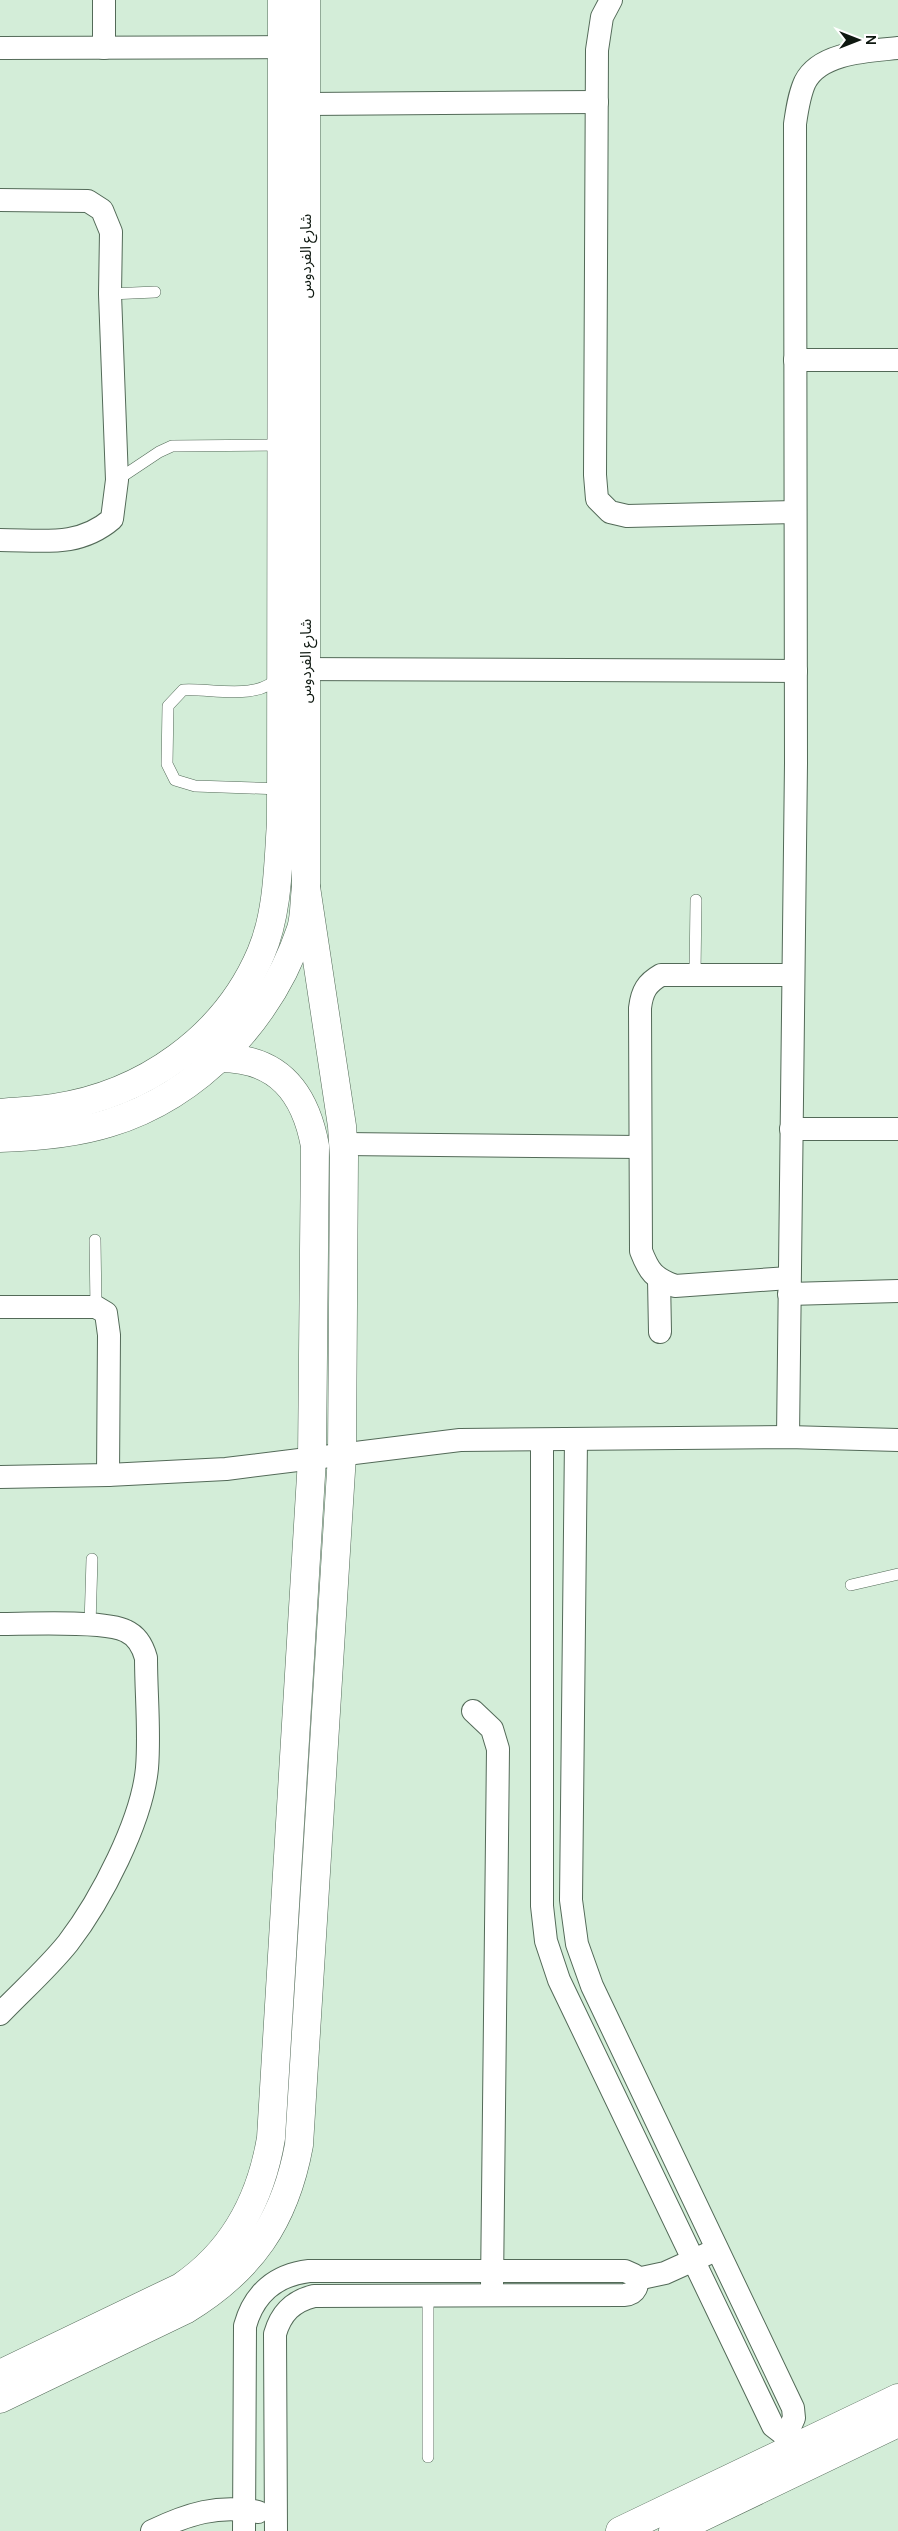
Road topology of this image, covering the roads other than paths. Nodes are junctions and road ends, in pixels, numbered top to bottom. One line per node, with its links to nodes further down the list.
1 (104, 0): 7 (street)
2 (282, 0): 5 (street, شارع الفردوس)
3 (306, 0): 5 (street, شارع الفردوس)
4 (611, 0): 9 (street)
5 (295, 47): 7 (street); 10 (street, شارع الفردوس); 16 (street, شارع الفردوس)
6 (0, 48): 7 (street)
7 (104, 48)
8 (898, 48): 14 (street)
9 (597, 102): 10 (street); 18 (street)
10 (307, 104): 20 (street, شارع الفردوس)
11 (0, 200): 13 (street)
12 (154, 292): 13 (lane)
13 (110, 294): 17 (street)
14 (795, 360): 15 (street); 18 (street)
15 (898, 360)
16 (282, 446): 17 (lane); 20 (street, شارع الفردوس)
17 (117, 480): 19 (street)
18 (795, 512): 21 (street)
19 (0, 540)
20 (294, 668): 21 (street); 22 (street, شارع الفردوس); 22 (lane); 23 (street, شارع الفردوس)
21 (796, 671): 26 (street)
22 (281, 788): 28 (street, شارع الفردوس)
23 (306, 887): 27 (street, شارع الفردوس); 32 (street)
24 (696, 900): 25 (lane)
25 (694, 973): 26 (street); 33 (street)
26 (793, 975): 29 (street)
27 (220, 1058): 31 (street, شارع الفردوس); 46 (street)
28 (0, 1113)
29 (791, 1129): 30 (street); 36 (street)
30 (898, 1129)
31 (0, 1138)
32 (344, 1144): 33 (street); 45 (street)
33 (640, 1147): 35 (street)
34 (95, 1240): 39 (lane)
35 (659, 1279): 36 (street); 40 (street)
36 (789, 1286): 37 (street); 41 (street)
37 (898, 1291)
38 (0, 1307): 39 (street)
39 (96, 1307): 47 (street)
40 (660, 1332)
41 (788, 1437): 42 (street); 44 (street)
42 (576, 1439): 43 (street); 56 (street)
43 (542, 1440): 45 (street); 57 (street)
44 (898, 1440)
45 (342, 1455): 46 (street); 64 (street)
46 (312, 1459): 47 (street); 62 (street)
47 (108, 1475): 48 (street)
48 (0, 1477)
49 (92, 1559): 53 (lane)
50 (898, 1574): 51 (lane)
51 (851, 1585)
52 (0, 1624): 53 (street)
53 (90, 1625): 55 (street)
54 (473, 1711): 58 (street)
55 (0, 2014)
56 (716, 2249): 57 (street); 66 (street)
57 (694, 2260): 59 (street); 66 (street)
58 (493, 2272): 59 (street); 61 (street); 68 (street)
59 (637, 2279): 61 (street)
60 (428, 2295): 61 (street); 67 (lane); 69 (street)
61 (492, 2296)
62 (0, 2374)
63 (898, 2398): 66 (street)
64 (0, 2399)
65 (898, 2423): 66 (street)
66 (785, 2454): 72 (street); 73 (street)
67 (428, 2457)
68 (244, 2524): 69 (street); 70 (street); 71 (street)
69 (271, 2527)
70 (152, 2531)
71 (236, 2531)
72 (620, 2531)
73 (673, 2531)

